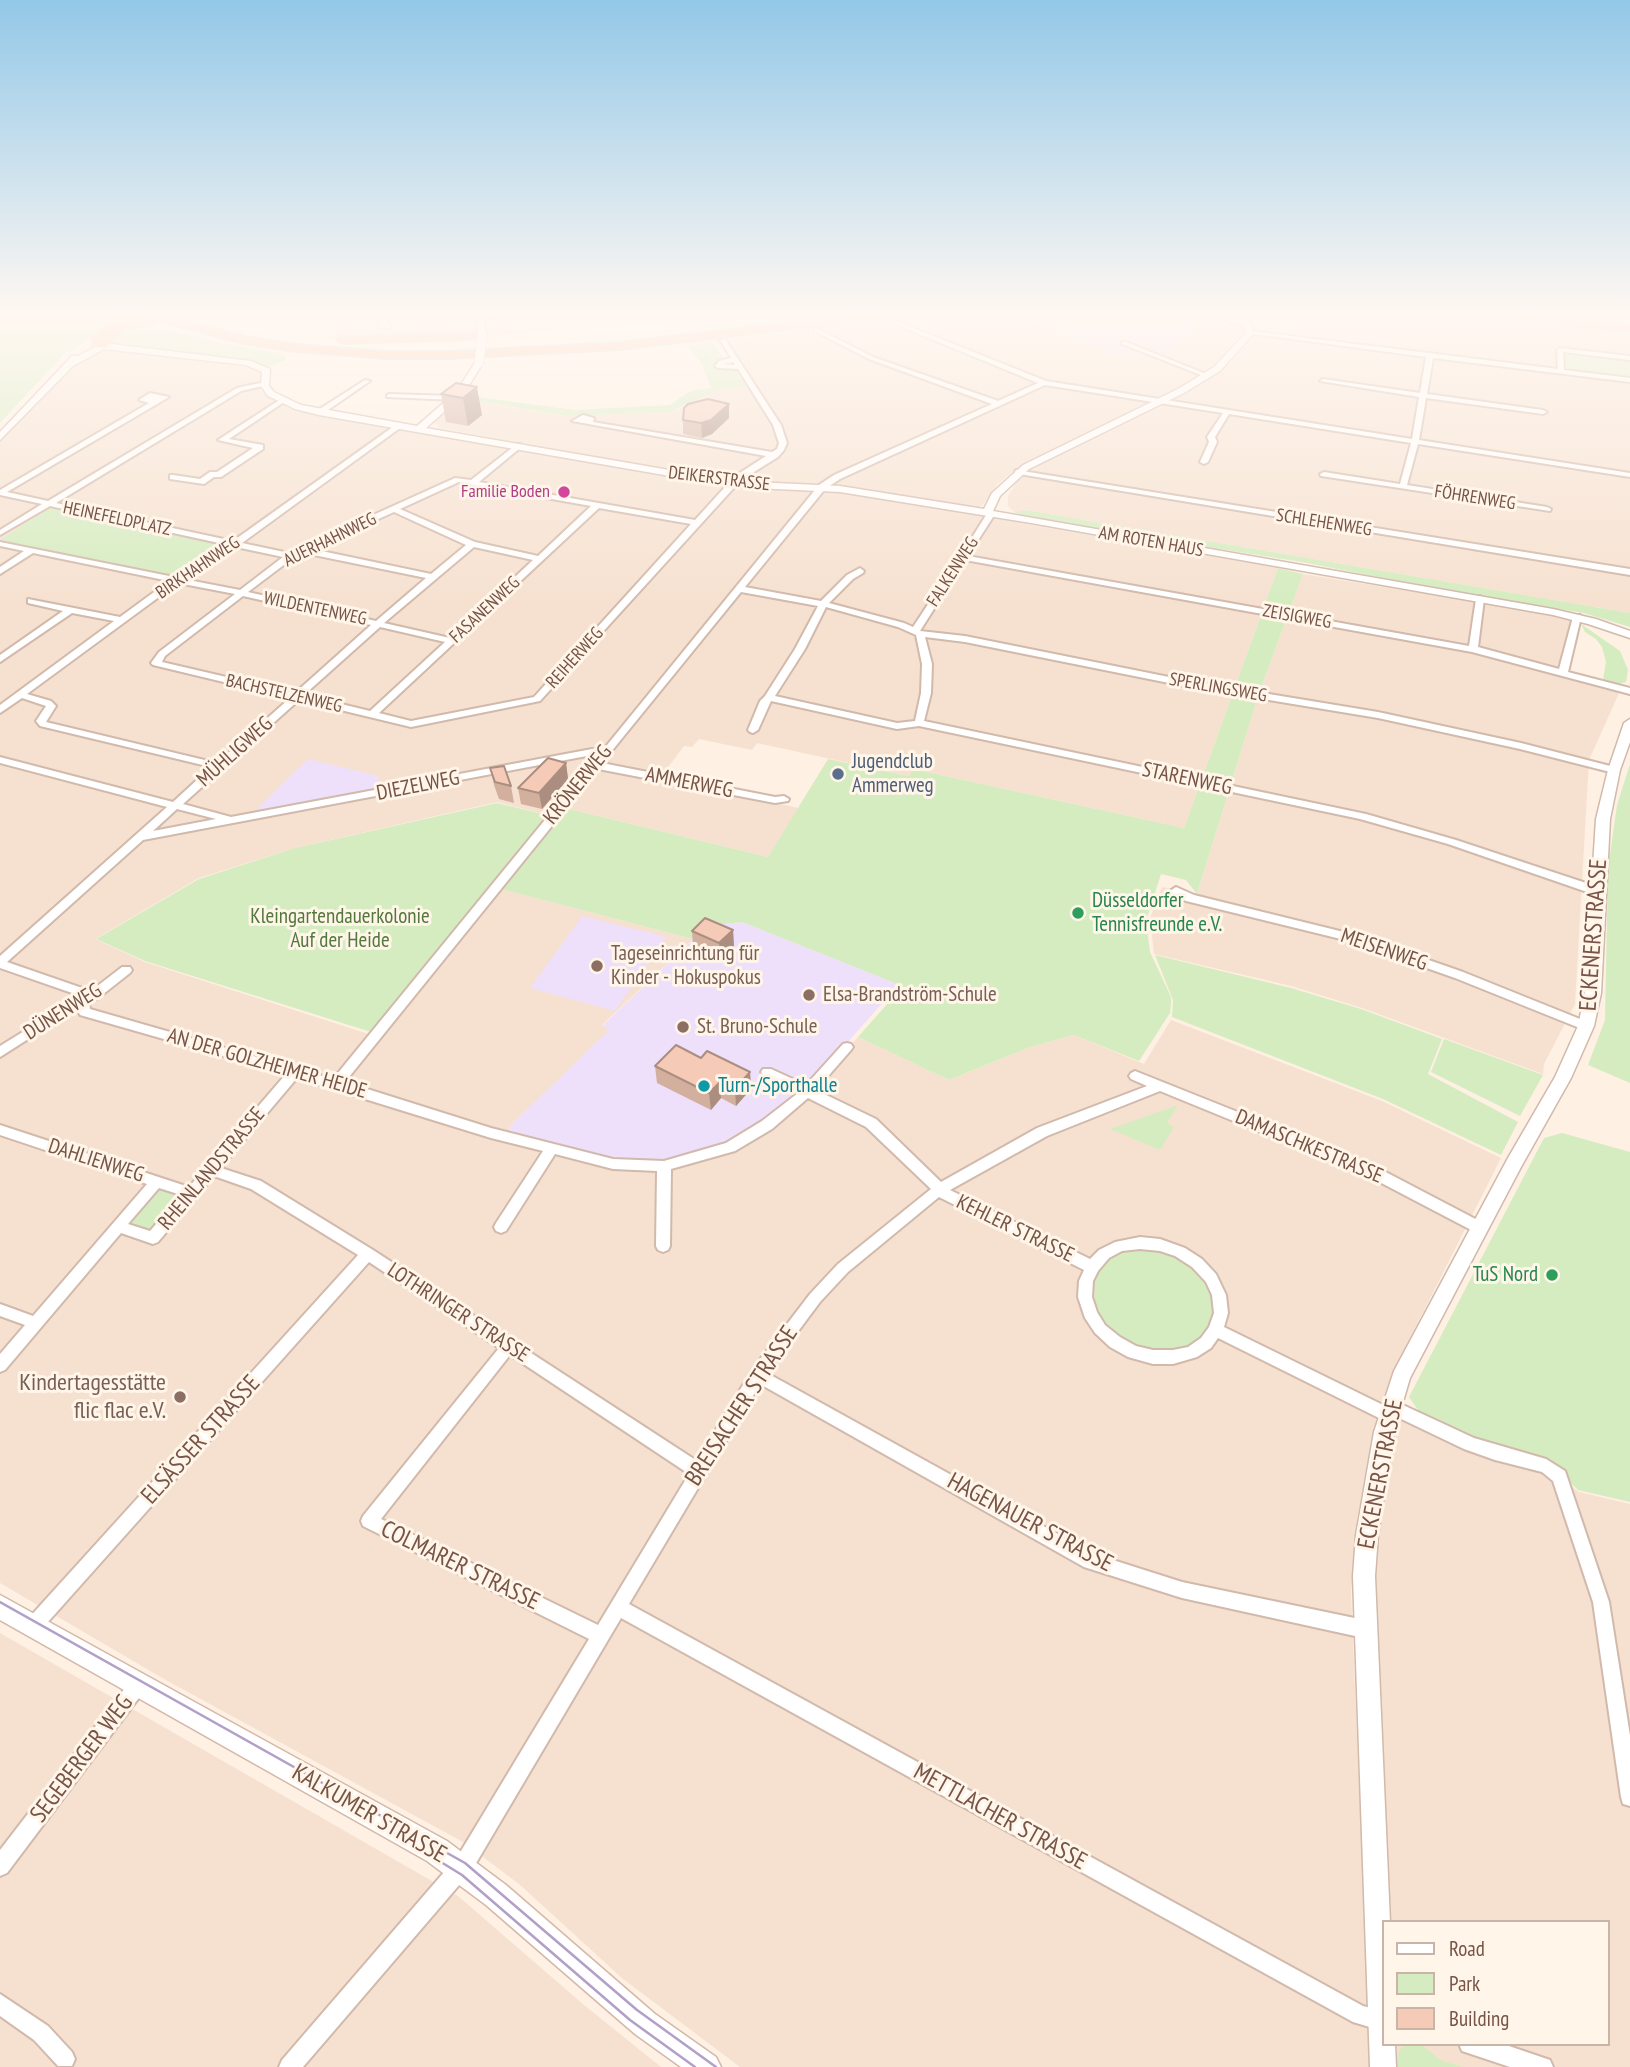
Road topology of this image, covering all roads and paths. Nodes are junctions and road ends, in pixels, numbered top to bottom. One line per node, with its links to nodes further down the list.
1 (25, 410): 19 (street)
2 (141, 410): 33 (street)
3 (204, 410): 34 (street)
4 (267, 410): 27 (street)
5 (314, 410): 13 (street, DEIKERSTRASSE)
6 (441, 410): 18 (street)
7 (766, 410): 22 (street)
8 (984, 410): 31 (street)
9 (1142, 410): 24 (street)
10 (1218, 410): 14 (street)
11 (1420, 410): 20 (street, FÖHRENWEG)
12 (1532, 410): 15 (street)
13 (319, 412): 17 (street, DEIKERSTRASSE)
14 (1227, 412): 20 (street); 23 (street)
15 (1543, 412)
16 (588, 423): 22 (street)
17 (397, 426): 18 (street, DEIKERSTRASSE); 42 (street, BIRKHAHNWEG)
18 (419, 429): 21 (street, DEIKERSTRASSE)
19 (0, 437)
20 (1415, 442): 26 (street); 30 (street, FÖHRENWEG)
21 (517, 446): 28 (street); 29 (street, DEIKERSTRASSE)
22 (775, 455): 29 (street)
23 (1204, 462)
24 (1019, 472): 32 (street); 51 (street, SCHLEHENWEG)
25 (1324, 474): 30 (street, FÖHRENWEG)
26 (1630, 475)
27 (173, 477)
28 (473, 483): 35 (street); 36 (street, AUERHAHNWEG)
29 (733, 484): 31 (street, DEIKERSTRASSE); 39 (street, REIHERWEG)
30 (1403, 486): 37 (street, FÖHRENWEG)
31 (822, 487): 38 (street, AM ROTEN HAUS); 54 (street, KRÖNERWEG)
32 (1003, 490): 38 (street); 38 (street)
33 (0, 493): 34 (street, HEINEFELDPLATZ)
34 (49, 504): 40 (street); 42 (street, HEINEFELDPLATZ)
35 (597, 505): 39 (street); 48 (street, FASANENWEG)
36 (394, 509): 43 (street); 44 (street, AUERHAHNWEG)
37 (1547, 509)
38 (994, 512): 47 (street, FALKENWEG); 56 (street, AM ROTEN HAUS)
39 (698, 523): 80 (street, REIHERWEG)
40 (0, 533)
41 (0, 544): 45 (street)
42 (235, 544): 46 (street, HEINEFELDPLATZ); 53 (street, BIRKHAHNWEG)
43 (472, 544): 48 (street); 52 (street, MÜHLIGWEG)
44 (303, 550): 46 (street, AUERHAHNWEG); 52 (street)
45 (32, 551): 49 (street); 53 (street)
46 (290, 556): 55 (street, AUERHAHNWEG)
47 (961, 557): 64 (street, FALKENWEG); 68 (street, ZEISIGWEG)
48 (540, 558): 66 (street, FASANENWEG)
49 (0, 571)
50 (860, 571): 58 (street)
51 (1630, 572)
52 (432, 577): 62 (street, MÜHLIGWEG)
53 (177, 579): 55 (street, WILDENTENWEG); 61 (street, BIRKHAHNWEG)
54 (738, 589): 58 (street, SPERLINGSWEG); 82 (street, KRÖNERWEG)
55 (241, 593): 62 (street, WILDENTENWEG); 70 (street, AUERHAHNWEG)
56 (1480, 599): 60 (street, AM ROTEN HAUS); 68 (street)
57 (31, 601): 59 (street)
58 (823, 604): 64 (street, SPERLINGSWEG); 75 (street)
59 (70, 610): 61 (street); 69 (street)
60 (1577, 617): 63 (street, AM ROTEN HAUS); 71 (street)
61 (122, 621): 73 (street, BIRKHAHNWEG)
62 (379, 623): 66 (street, WILDENTENWEG); 74 (street, MÜHLIGWEG)
63 (1610, 628): 65 (street, AM ROTEN HAUS); 67 (street)
64 (918, 632): 78 (street, FALKENWEG); 86 (street, SPERLINGSWEG)
65 (1630, 635)
66 (452, 641): 77 (street, FASANENWEG)
67 (1630, 647)
68 (1473, 649): 71 (street, ZEISIGWEG)
69 (0, 659)
70 (156, 663): 74 (street, BACHSTELZENWEG)
71 (1563, 672): 72 (street, ZEISIGWEG)
72 (1630, 691)
73 (20, 695): 76 (street, BIRKHAHNWEG); 85 (street)
74 (296, 696): 77 (street, BACHSTELZENWEG); 85 (street, MÜHLIGWEG)
75 (769, 698): 78 (street, STARENWEG); 81 (street)
76 (0, 710)
77 (372, 715): 80 (street, BACHSTELZENWEG)
78 (919, 723): 92 (street, STARENWEG)
79 (1630, 723): 86 (street, ECKENERSTRASSE)
80 (413, 724)
81 (753, 730)
82 (604, 753): 84 (street, KRÖNERWEG); 89 (street, DIEZELWEG)
83 (0, 760): 88 (street, DIEZELWEG)
84 (595, 765): 87 (street, AMMERWEG); 102 (street, KRÖNERWEG)
85 (218, 766): 88 (street, MÜHLIGWEG)
86 (1614, 770): 92 (street, ECKENERSTRASSE)
87 (784, 799)
88 (175, 805): 89 (street, DIEZELWEG); 90 (street, MÜHLIGWEG)
89 (231, 820): 90 (street, DIEZELWEG)
90 (139, 836): 93 (street, MÜHLIGWEG)
91 (1176, 891): 96 (street, MEISENWEG)
92 (1597, 891): 96 (street, ECKENERSTRASSE)
93 (0, 963): 95 (street, AN DER GOLZHEIMER HEIDE)
94 (126, 970): 95 (street, DÜNENWEG)
95 (82, 1000): 98 (street, DÜNENWEG); 99 (street, AN DER GOLZHEIMER HEIDE)
96 (1586, 1026): 114 (street, ECKENERSTRASSE)
97 (847, 1046): 104 (street, AN DER GOLZHEIMER HEIDE)
98 (0, 1052)
99 (295, 1072): 102 (street, AN DER GOLZHEIMER HEIDE); 108 (street, RHEINLANDSTRASSE)
100 (767, 1072): 104 (street)
101 (1135, 1076): 103 (street, DAMASCHKESTRASSE)
102 (336, 1084): 106 (street, AN DER GOLZHEIMER HEIDE)
103 (1161, 1086): 110 (street, BREISACHER STRASSE); 114 (street, DAMASCHKESTRASSE)
104 (808, 1091): 107 (street, AN DER GOLZHEIMER HEIDE); 110 (street)
105 (0, 1130): 109 (street, DAHLIENWEG)
106 (551, 1149): 107 (street, AN DER GOLZHEIMER HEIDE); 113 (street)
107 (664, 1166): 115 (street)
108 (210, 1171): 111 (street, RHEINLANDSTRASSE); 116 (street, LOTHRINGER STRASSE)
109 (156, 1182): 111 (street, DAHLIENWEG); 112 (street, RHEINLANDSTRASSE)
110 (940, 1189): 117 (street, KEHLER STRASSE); 123 (street, BREISACHER STRASSE)
111 (191, 1193): 112 (street, RHEINLANDSTRASSE)
112 (117, 1226): 119 (street, RHEINLANDSTRASSE)
113 (501, 1227)
114 (1480, 1228): 124 (street, ECKENERSTRASSE)
115 (663, 1246)
116 (368, 1254): 121 (street, LOTHRINGER STRASSE); 128 (street, ELSÄSSER STRASSE)
117 (1092, 1267): 120 (street, KEHLER STRASSE); 120 (street, KEHLER STRASSE)
118 (0, 1310): 119 (street)
119 (36, 1323): 122 (street, RHEINLANDSTRASSE)
120 (1216, 1329): 124 (street)
121 (509, 1346): 125 (street, LOTHRINGER STRASSE); 130 (street, COLMARER STRASSE)
122 (0, 1365)
123 (757, 1374): 125 (street, BREISACHER STRASSE); 129 (street, HAGENAUER STRASSE)
124 (1389, 1411): 129 (street, ECKENERSTRASSE); 132 (street)
125 (699, 1471): 127 (street, BREISACHER STRASSE)
126 (0, 1607): 128 (main road, KALKUMER STRASSE)
127 (619, 1608): 130 (street, BREISACHER STRASSE); 136 (street, METTLACHER STRASSE)
128 (33, 1626): 131 (main road, KALKUMER STRASSE)
129 (1364, 1629): 136 (street, ECKENERSTRASSE)
130 (602, 1636): 134 (street, BREISACHER STRASSE)
131 (138, 1685): 133 (street, SEGEBERGER WEG); 134 (main road, KALKUMER STRASSE)
132 (1630, 1797)
133 (0, 1866)
134 (462, 1868): 140 (street, BREISACHER STRASSE); 141 (main road, KALKUMER STRASSE)
135 (0, 2004): 139 (street)
136 (1382, 2021)
137 (1383, 2046): 142 (street, ECKENERSTRASSE)
138 (1476, 2046): 143 (street)
139 (65, 2059)
140 (289, 2067)
141 (706, 2067)
142 (1383, 2067)
143 (1544, 2067)

